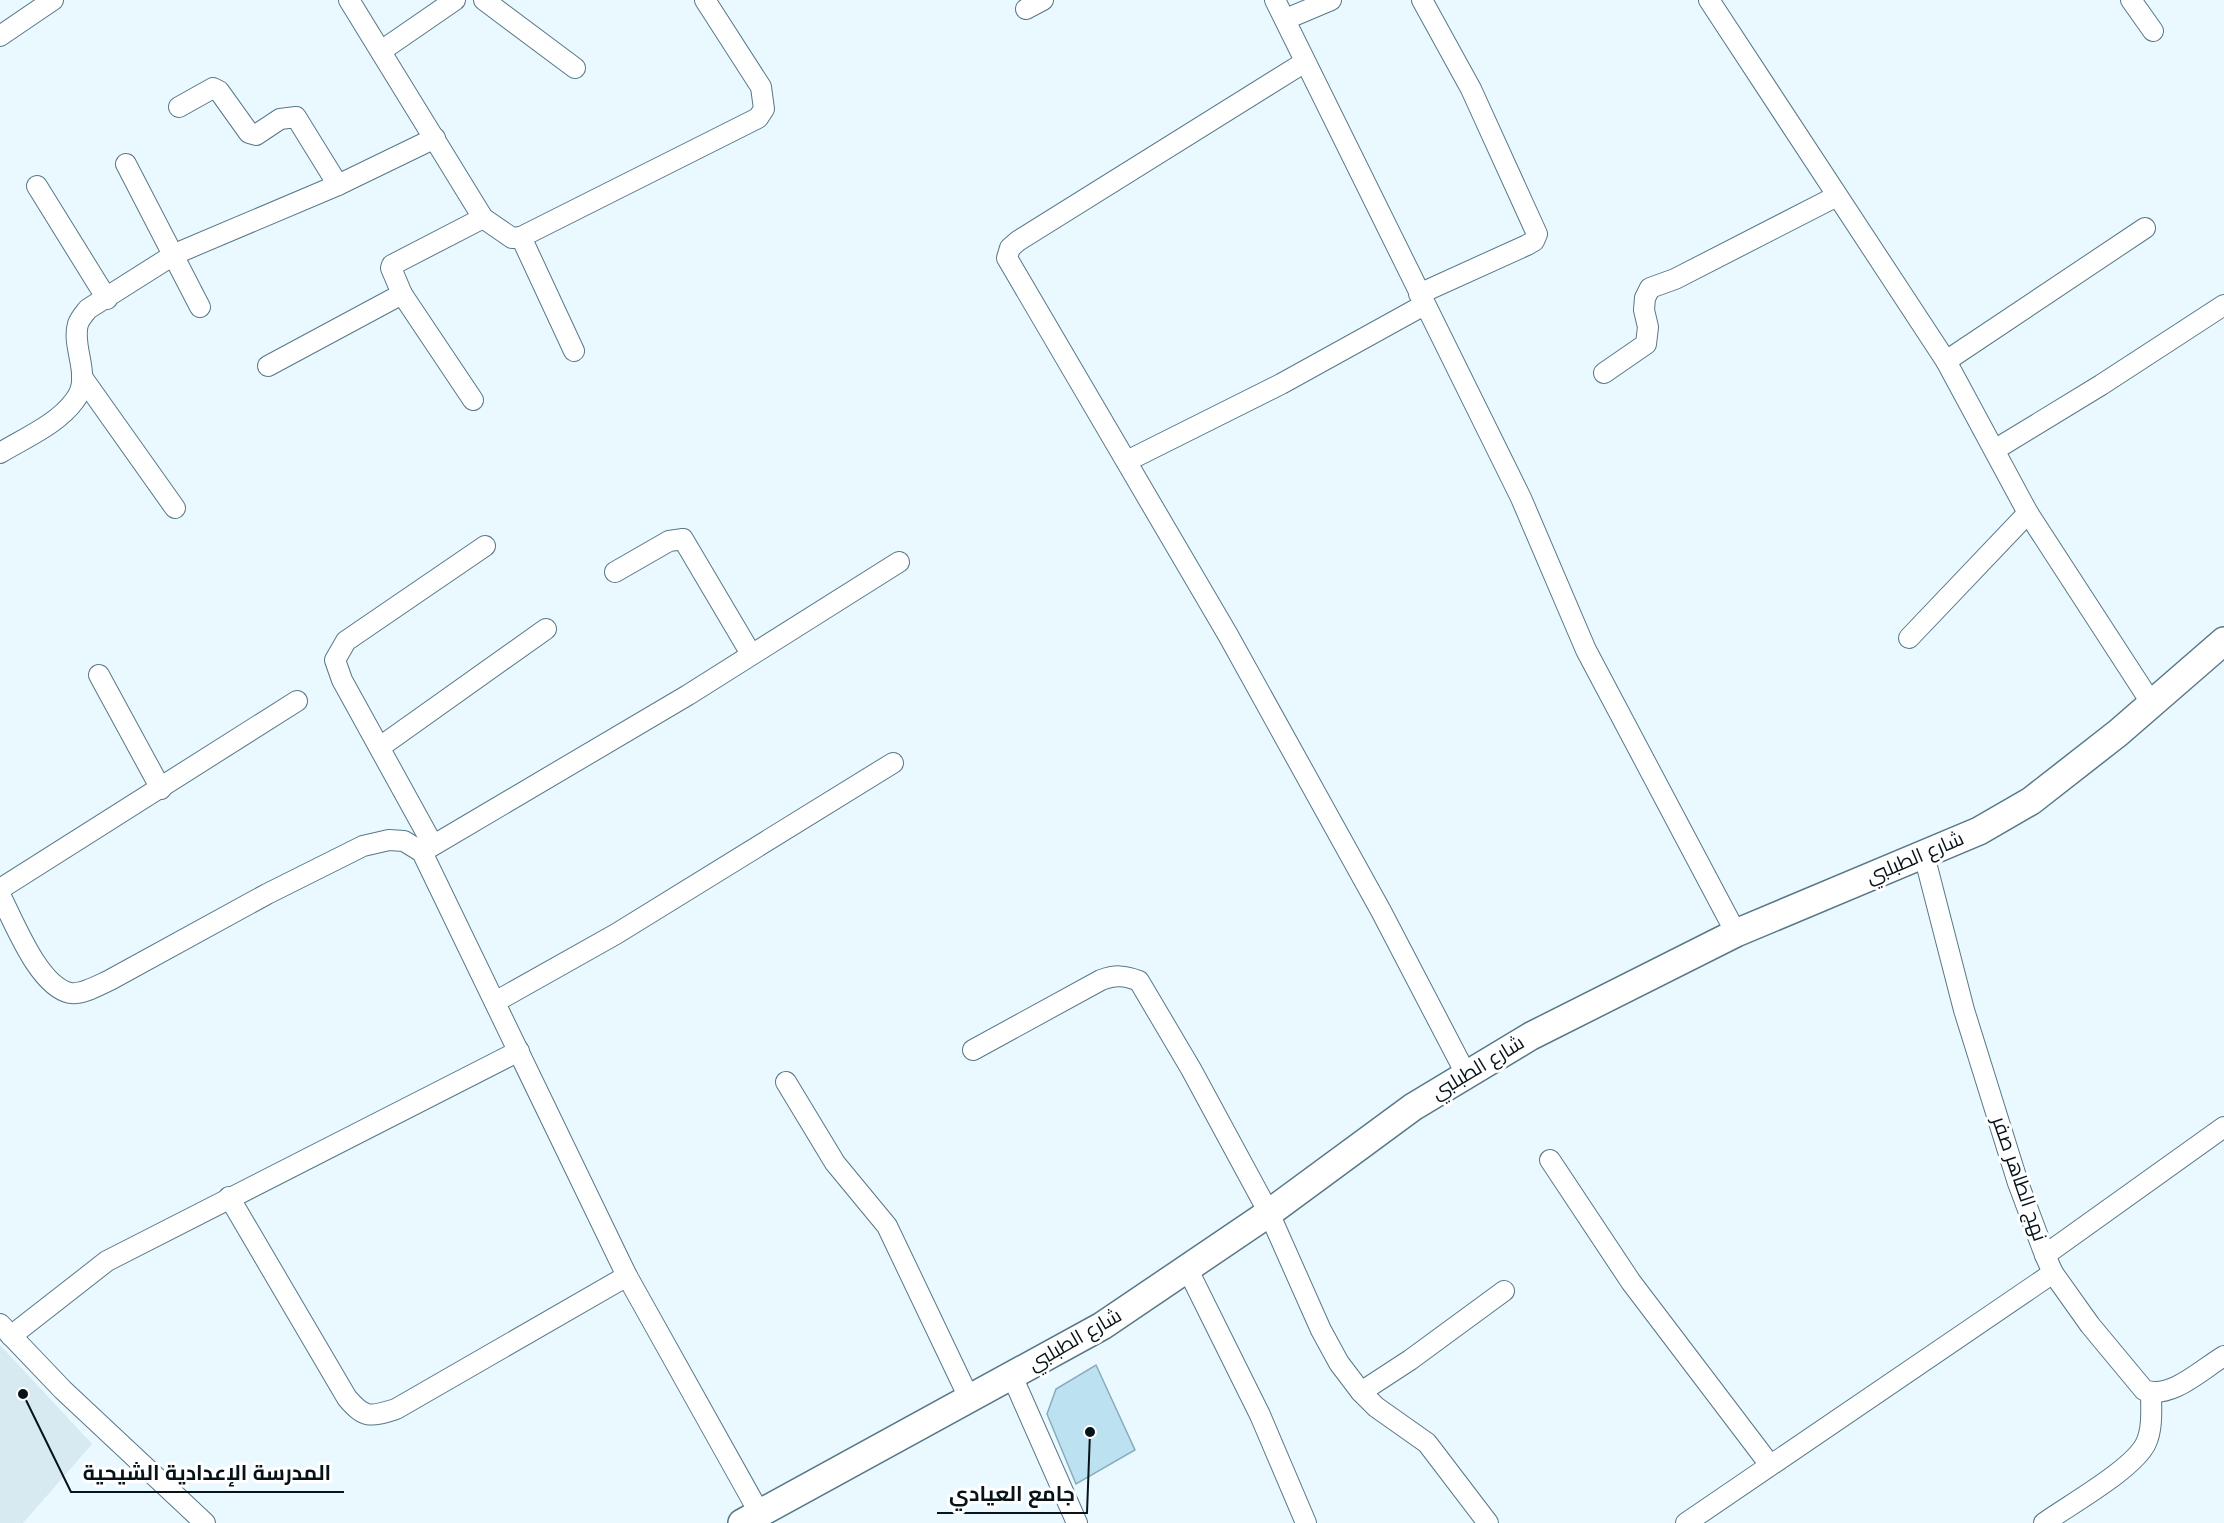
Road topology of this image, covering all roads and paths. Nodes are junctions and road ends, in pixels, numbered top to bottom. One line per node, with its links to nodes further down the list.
1 (53, 0): 13 (street)
2 (349, 0): 14 (street)
3 (455, 0): 14 (street)
4 (484, 0): 16 (street)
5 (705, 0): 25 (street)
6 (1275, 0): 11 (street)
7 (1331, 0): 11 (street)
8 (1422, 0): 29 (street)
9 (1709, 0): 22 (street)
10 (2131, 0): 12 (street)
11 (1286, 19): 15 (street)
12 (2153, 31)
13 (0, 36)
14 (381, 51): 18 (street)
15 (1305, 62): 29 (street); 40 (street)
16 (575, 68)
17 (179, 107): 20 (street)
18 (435, 138): 20 (street); 23 (street)
19 (126, 164): 26 (street)
20 (338, 185): 26 (street)
21 (37, 186): 28 (street)
22 (1837, 195): 33 (street); 35 (street)
23 (483, 218): 25 (street); 27 (street)
24 (2145, 228): 33 (street)
25 (521, 237): 32 (street)
26 (175, 254): 28 (street); 31 (street)
27 (402, 294): 34 (street); 37 (street)
28 (107, 299): 36 (street)
29 (1421, 300): 40 (street); 60 (street)
30 (2224, 305): 38 (street)
31 (200, 307)
32 (574, 351)
33 (1946, 361): 38 (street)
34 (268, 366)
35 (1604, 373)
36 (82, 377): 39 (street); 41 (street)
37 (473, 400)
38 (1996, 449): 42 (street)
39 (0, 453)
40 (1127, 461): 64 (street)
41 (175, 508)
42 (2028, 513): 47 (street); 52 (street)
43 (484, 546): 53 (street)
44 (899, 562): 49 (street)
45 (615, 572): 49 (street)
46 (546, 629): 53 (street)
47 (1909, 638)
48 (2224, 641): 52 (street, شارع الطبلبي)
49 (751, 654): 56 (street)
50 (99, 675): 55 (street)
51 (297, 701): 55 (street)
52 (2152, 704): 57 (street, شارع الطبلبي)
53 (380, 747): 56 (street)
54 (893, 763): 61 (street)
55 (161, 789): 58 (street)
56 (427, 849): 59 (street); 61 (street)
57 (1924, 855): 60 (street, شارع الطبلبي); 70 (street, نهج الطاهر صفر)
58 (0, 890)
59 (0, 895)
60 (1736, 933): 64 (street, شارع الطبلبي)
61 (495, 1002): 63 (street)
62 (973, 1050): 69 (street)
63 (519, 1051): 68 (street); 72 (street)
64 (1466, 1074): 69 (street, شارع الطبلبي)
65 (786, 1082): 79 (street)
66 (2224, 1127): 70 (street)
67 (1550, 1160): 80 (street)
68 (229, 1197): 72 (street); 74 (street)
69 (1269, 1213): 71 (street, شارع الطبلبي); 77 (street)
70 (2049, 1264): 78 (street, نهج الطاهر صفر); 80 (street)
71 (1188, 1270): 76 (street, شارع الطبلبي); 84 (street)
72 (627, 1276): 81 (street)
73 (1504, 1291): 77 (street)
74 (5, 1330): 82 (street)
75 (2224, 1356): 78 (street)
76 (1012, 1376): 79 (street, شارع الطبلبي); 83 (street)
77 (1361, 1392): 85 (street)
78 (2151, 1392): 87 (street)
79 (970, 1400): 81 (street, شارع الطبلبي)
80 (1770, 1465): 86 (street)
81 (751, 1519)
82 (205, 1523)
83 (1077, 1523)
84 (1306, 1523)
85 (1488, 1523)
86 (1686, 1523)
87 (2044, 1523)

